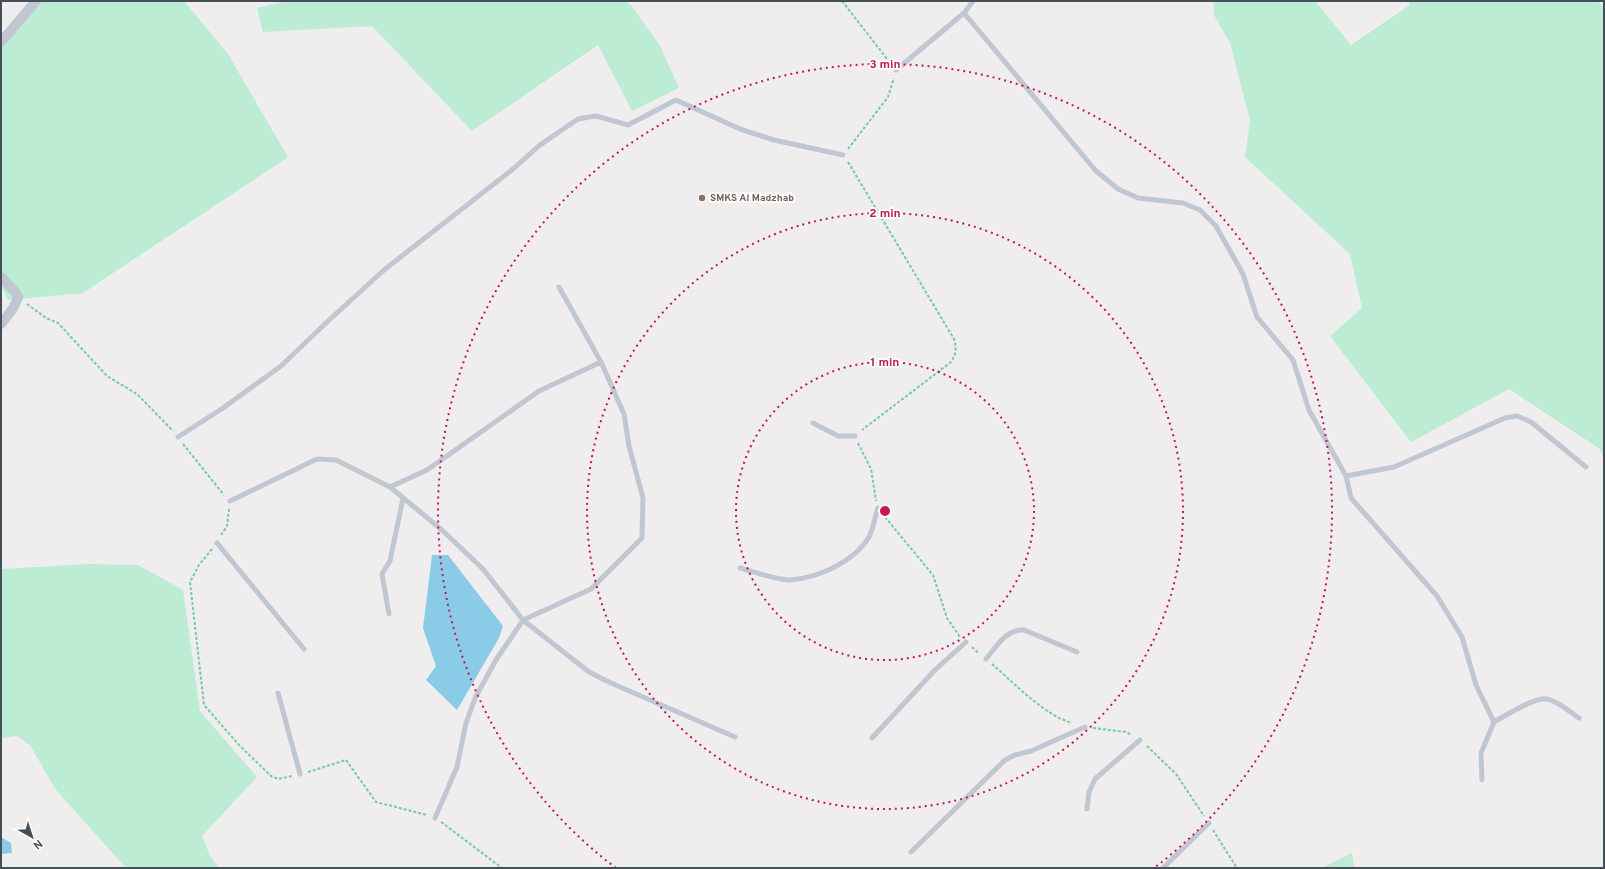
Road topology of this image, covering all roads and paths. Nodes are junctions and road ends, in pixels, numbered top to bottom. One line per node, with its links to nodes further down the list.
1 (36, 1): 5 (street)
2 (842, 1): 6 (path)
3 (972, 1): 4 (lane)
4 (964, 13): 6 (lane); 17 (lane)
5 (1, 42)
6 (896, 70): 7 (path)
7 (843, 155): 14 (path); 15 (lane)
8 (1, 277): 10 (street)
9 (559, 287): 12 (lane)
10 (18, 297): 11 (street); 15 (path)
11 (1, 324)
12 (601, 362): 18 (lane); 25 (lane)
13 (812, 423): 14 (lane)
14 (855, 436): 21 (path)
15 (178, 437): 20 (path)
16 (1586, 467): 17 (lane)
17 (1346, 476): 32 (lane)
18 (390, 487): 19 (lane); 20 (lane)
19 (404, 498): 24 (lane); 25 (lane)
20 (230, 501): 22 (path)
21 (878, 508): 23 (lane); 26 (path)
22 (217, 543): 27 (lane); 37 (path)
23 (740, 568)
24 (389, 614)
25 (523, 620): 34 (lane); 40 (lane)
26 (966, 642): 29 (path); 35 (lane)
27 (304, 649)
28 (1077, 652): 29 (lane)
29 (986, 660): 33 (path)
30 (278, 693): 37 (lane)
31 (1579, 718): 32 (lane)
32 (1494, 722): 38 (lane)
33 (1086, 727): 36 (path); 42 (lane)
34 (735, 737)
35 (872, 738)
36 (1140, 740): 39 (lane); 41 (path)
37 (300, 774): 40 (path)
38 (1482, 780)
39 (1087, 810)
40 (435, 818): 43 (path)
41 (1209, 823): 44 (lane); 45 (path)
42 (911, 852)
43 (502, 868)
44 (1163, 868)
45 (1237, 868)

